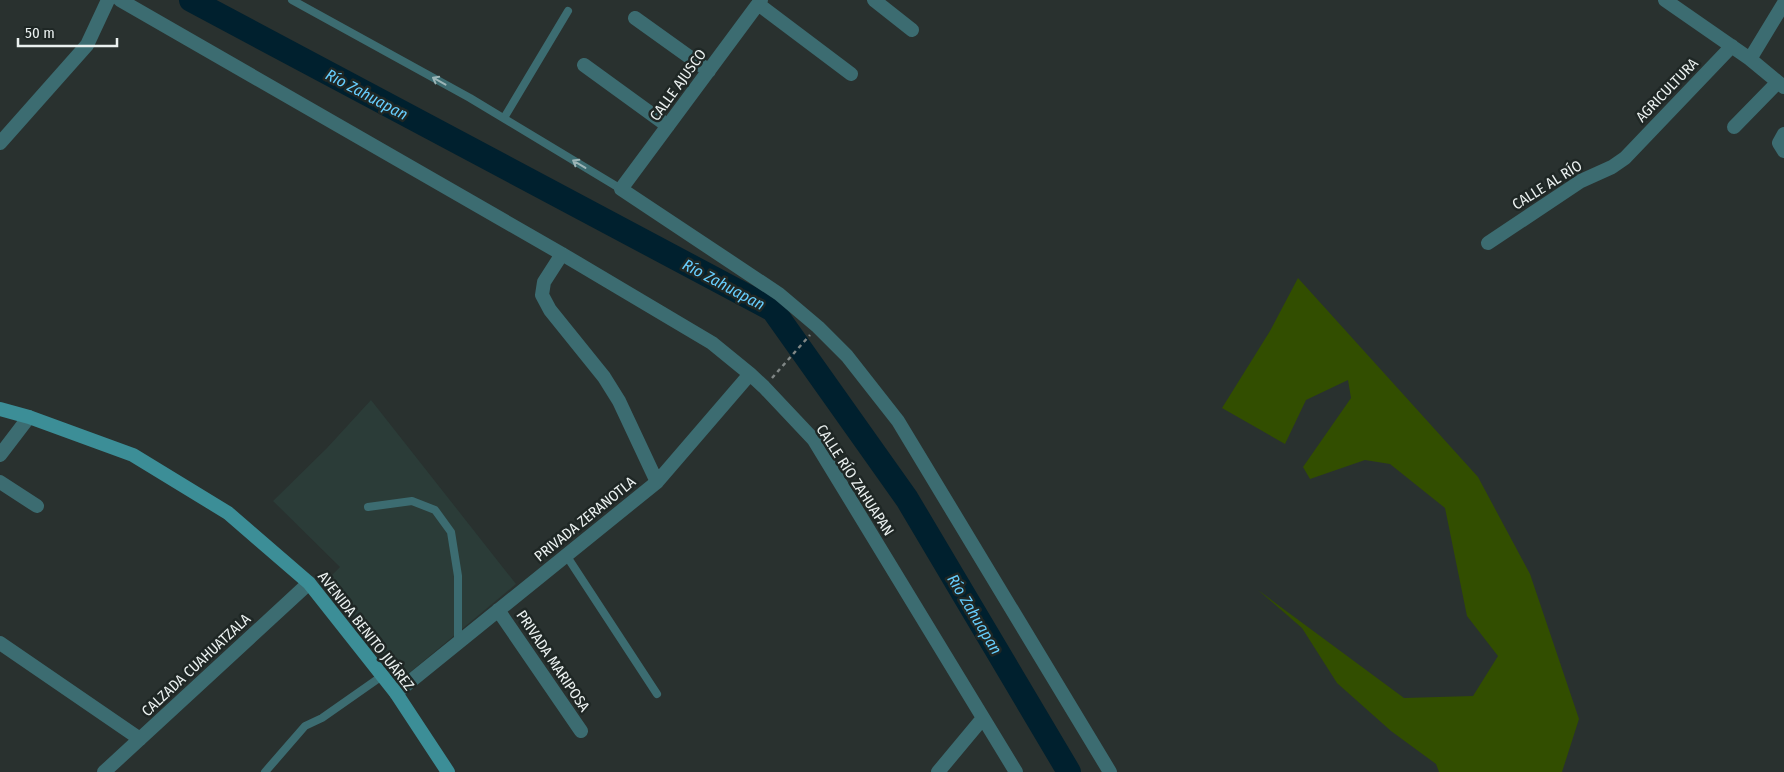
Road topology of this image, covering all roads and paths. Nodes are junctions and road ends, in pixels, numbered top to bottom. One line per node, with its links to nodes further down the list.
1 (108, 0): 21 (street)
2 (120, 0): 26 (street, CALLE RÍO ZAHUAPAN)
3 (292, 0): 17 (lane, one-way to 3)
4 (874, 0): 10 (street)
5 (1666, 0): 11 (street)
6 (759, 2): 14 (street, CALLE AJUSCO); 15 (street)
7 (1784, 4): 12 (street)
8 (568, 11): 17 (lane)
9 (634, 18): 14 (street)
10 (912, 30)
11 (1732, 46): 12 (street); 23 (street, AGRICULTURA)
12 (1750, 59): 16 (street)
13 (584, 65): 18 (street)
14 (708, 71): 18 (street, CALLE AJUSCO)
15 (851, 74)
16 (1781, 85): 19 (street)
17 (504, 118): 24 (lane, one-way to 17)
18 (668, 126): 24 (street, CALLE AJUSCO)
19 (1734, 127)
20 (1784, 134): 22 (street)
21 (0, 143)
22 (1784, 152)
23 (1625, 158): 25 (street, CALLE AL RÍO)
24 (621, 189): 53 (street)
25 (1488, 243)
26 (562, 254): 29 (street, CALLE RÍO ZAHUAPAN); 34 (street, PRIVADA ZERANOTLA)
27 (806, 340): 28 (path)
28 (782, 367)
29 (750, 374): 34 (street); 45 (street, CALLE RÍO ZAHUAPAN)
30 (0, 409): 31 (main road, AVENIDA BENITO JUÁREZ)
31 (29, 417): 32 (street); 38 (main road, AVENIDA BENITO JUÁREZ)
32 (0, 455)
33 (0, 482): 35 (street)
34 (657, 482): 37 (street, PRIVADA ZERANOTLA)
35 (37, 506)
36 (368, 507): 40 (lane)
37 (566, 555): 39 (street, PRIVADA ZERANOTLA); 44 (lane)
38 (309, 583): 42 (main road, AVENIDA BENITO JUÁREZ); 47 (street, CALZADA CUAHUATZALA)
39 (498, 610): 40 (street, PRIVADA ZERANOTLA); 46 (street, PRIVADA MARIPOSA)
40 (458, 642): 43 (street, PRIVADA ZERANOTLA)
41 (0, 643): 47 (street)
42 (382, 676): 43 (main road, AVENIDA BENITO JUÁREZ); 49 (lane)
43 (396, 693): 50 (main road, AVENIDA BENITO JUÁREZ)
44 (657, 694)
45 (983, 718): 51 (street); 52 (street, CALLE RÍO ZAHUAPAN)
46 (580, 731)
47 (140, 739): 48 (street, CALZADA CUAHUATZALA)
48 (104, 772)
49 (265, 772)
50 (448, 772)
51 (938, 772)
52 (1016, 772)
53 (1110, 772)

